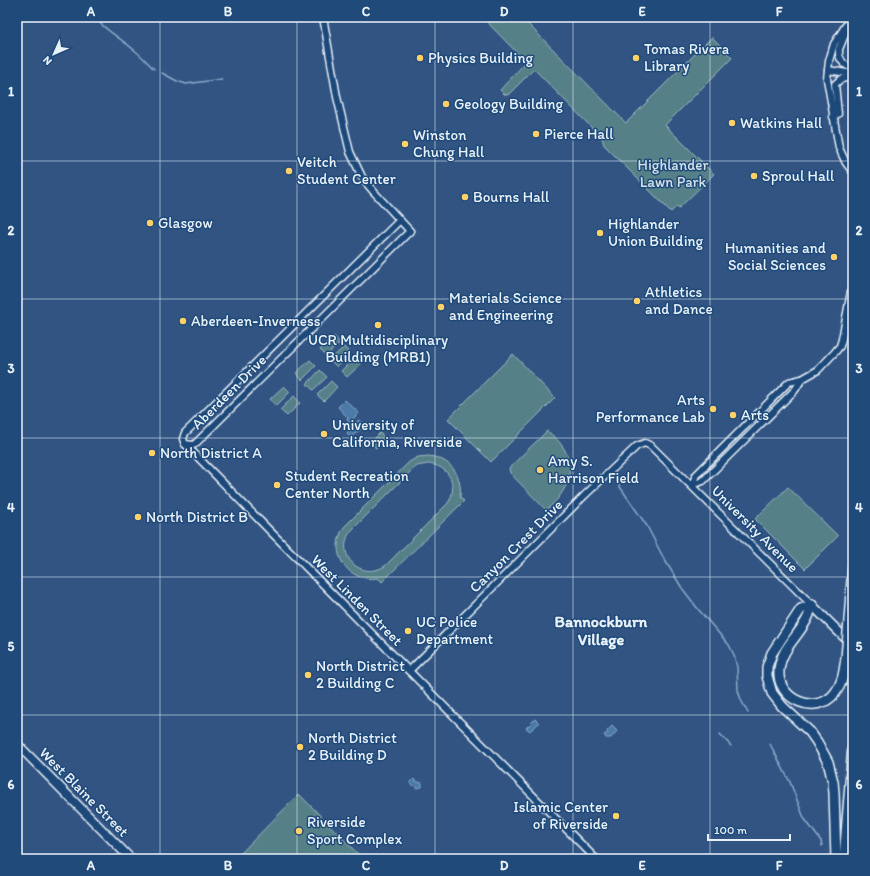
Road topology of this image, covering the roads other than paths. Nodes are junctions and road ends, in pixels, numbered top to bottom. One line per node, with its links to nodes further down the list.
1 (323, 17): 9 (street)
2 (852, 17): 3 (street); 4 (street)
3 (853, 68)
4 (828, 70): 5 (street); 7 (street)
5 (853, 74)
6 (853, 77): 7 (street)
7 (833, 118): 8 (street)
8 (853, 172)
9 (400, 220): 13 (street, Aberdeen Drive); 13 (street, Aberdeen Drive)
10 (853, 281): 11 (street)
11 (802, 379): 14 (street); 14 (street)
12 (645, 443): 14 (street, University Avenue); 18 (street, Canyon Crest Drive)
13 (185, 444): 18 (street, West Linden Street)
14 (692, 486): 16 (street, University Avenue)
15 (853, 566): 16 (highway, bridge)
16 (812, 605): 17 (main road, University Avenue); 23 (highway)
17 (844, 637)
18 (409, 671): 22 (street, West Linden Street)
19 (17, 744): 21 (main road, West Blaine Street)
20 (853, 746): 24 (highway)
21 (131, 859)
22 (596, 859)
23 (836, 859)
24 (844, 859)

